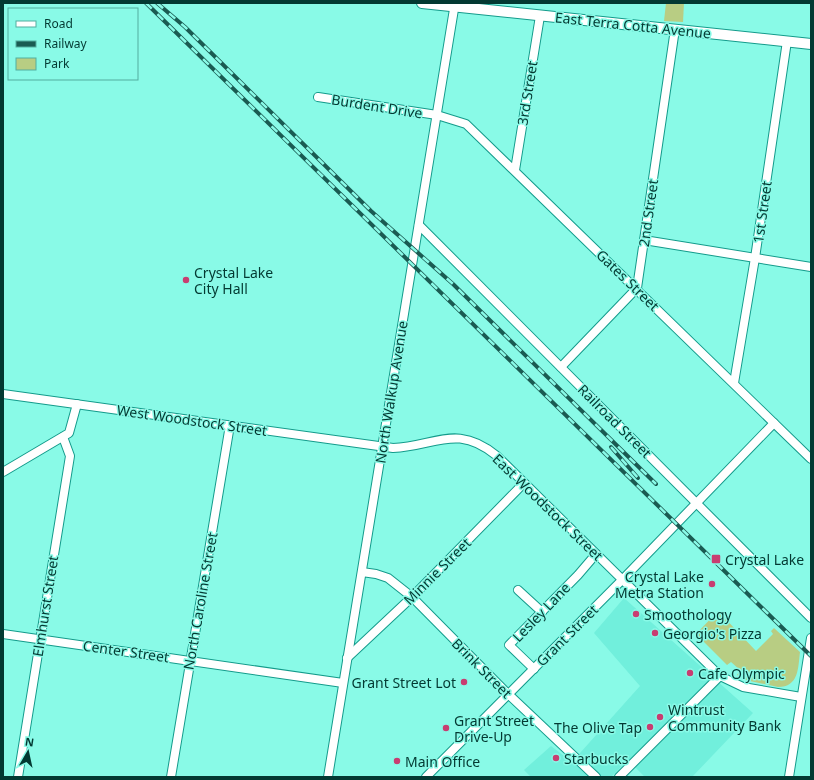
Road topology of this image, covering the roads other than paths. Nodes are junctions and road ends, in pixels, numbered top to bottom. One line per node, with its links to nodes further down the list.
1 (422, 3): 2 (main road, East Terra Cotta Avenue)
2 (455, 5): 3 (main road, East Terra Cotta Avenue); 8 (street, North Walkup Avenue)
3 (540, 16): 4 (main road, East Terra Cotta Avenue); 9 (street, 3rd Street)
4 (675, 29): 5 (main road, East Terra Cotta Avenue); 11 (street, 2nd Street)
5 (787, 41): 6 (main road, East Terra Cotta Avenue); 12 (street, 1st Street)
6 (811, 44)
7 (318, 97): 8 (street, Burdent Drive)
8 (437, 116): 9 (street, Gates Street); 10 (street, North Walkup Avenue)
9 (515, 170): 14 (street, Gates Street)
10 (419, 225): 15 (street, Railroad Street); 22 (street, North Walkup Avenue)
11 (644, 240): 12 (street); 14 (street, 2nd Street)
12 (755, 258): 13 (street); 16 (street, 1st Street)
13 (811, 267)
14 (637, 288): 15 (street); 16 (street, Gates Street)
15 (561, 368): 26 (street, Railroad Street)
16 (734, 383): 19 (street, Gates Street)
17 (3, 394): 18 (street, West Woodstock Street)
18 (77, 404): 20 (street, West Woodstock Street); 21 (street)
19 (774, 423): 23 (street, Gates Street); 26 (street, Grant Street)
20 (230, 425): 22 (street, West Woodstock Street); 38 (street, North Caroline Street)
21 (63, 437): 24 (street); 36 (street, Elmhurst Street)
22 (382, 447): 25 (street, East Woodstock Street); 28 (street, North Walkup Avenue)
23 (811, 459)
24 (3, 472)
25 (524, 483): 27 (street, East Woodstock Street); 31 (street, Minnie Street)
26 (697, 503): 29 (street, Grant Street); 33 (street, Railroad Street)
27 (596, 554): 29 (street, East Woodstock Street); 32 (street, Lesley Lane)
28 (362, 572): 31 (street, Brink Street); 37 (street, North Walkup Avenue)
29 (622, 580): 39 (street, Grant Street); 40 (street, East Woodstock Street)
30 (518, 590): 32 (street)
31 (412, 597): 37 (street, Minnie Street); 42 (street, Brink Street)
32 (542, 612): 39 (street, Lesley Lane)
33 (811, 618)
34 (3, 634): 36 (street, Center Street)
35 (811, 638): 43 (street)
36 (40, 639): 38 (street, Center Street); 44 (street, Elmhurst Street)
37 (347, 658): 41 (street, North Walkup Avenue)
38 (189, 660): 41 (street, Center Street); 45 (street, North Caroline Street)
39 (534, 669): 42 (street, Grant Street)
40 (720, 676): 43 (street, East Woodstock Street); 49 (street)
41 (343, 683): 46 (street, North Walkup Avenue)
42 (507, 693): 47 (street, Grant Street); 48 (street, Brink Street)
43 (801, 697): 50 (street)
44 (18, 777)
45 (171, 777)
46 (328, 777)
47 (426, 777)
48 (596, 777)
49 (619, 777)
50 (789, 777)

